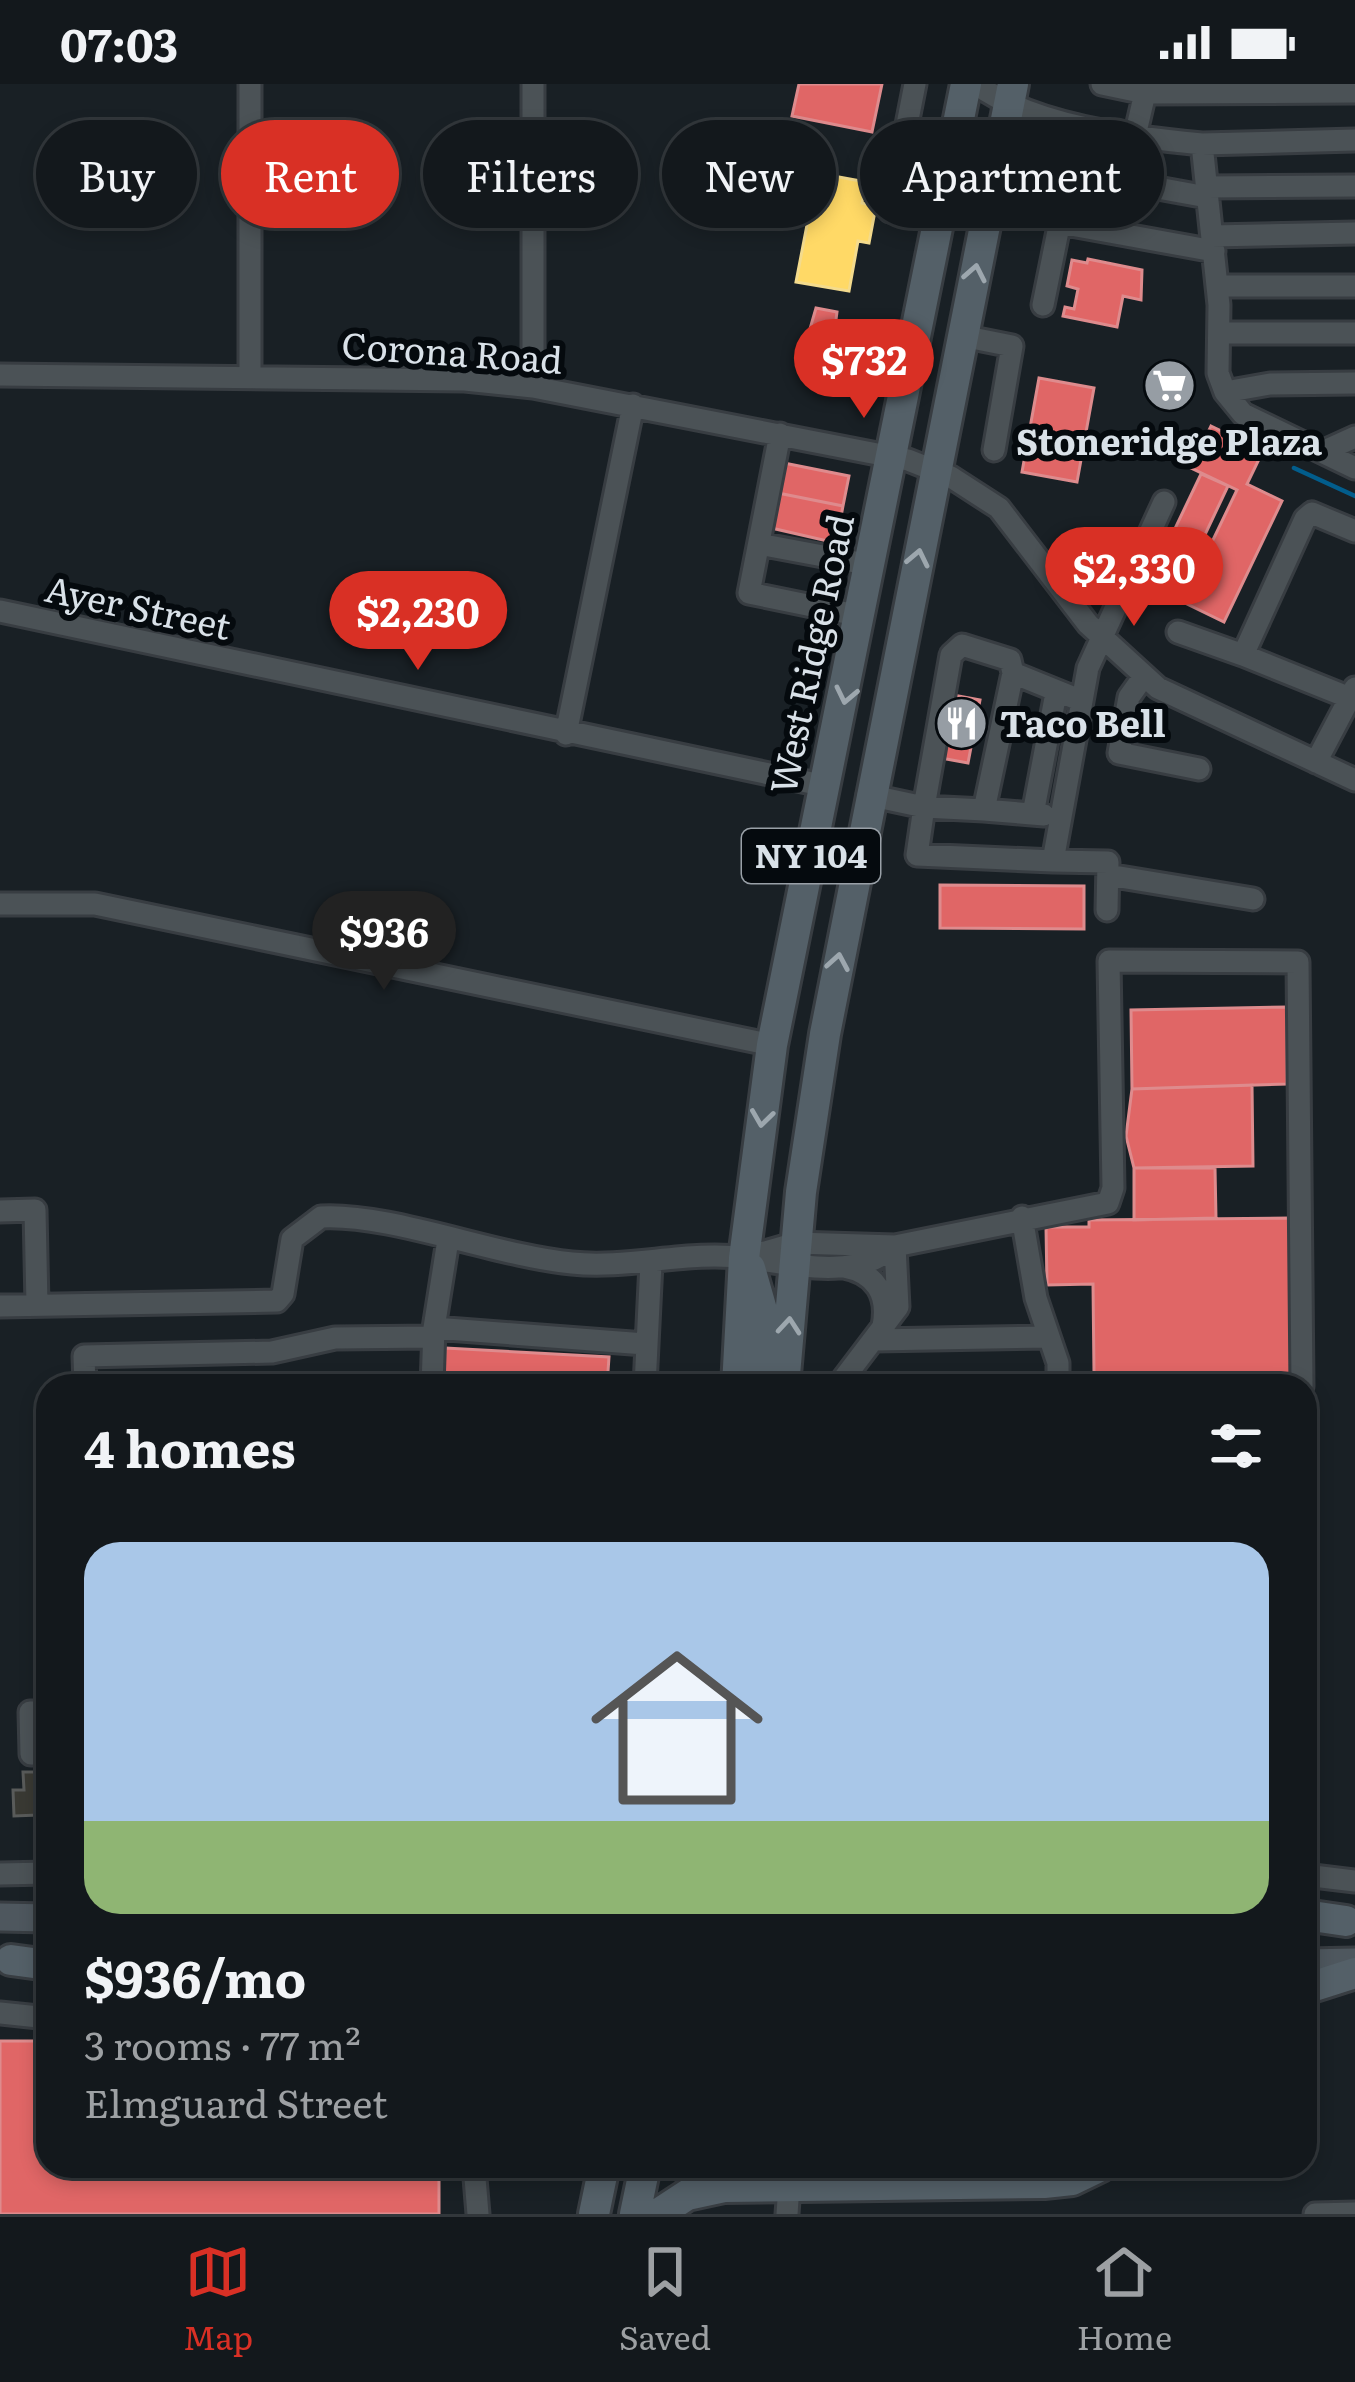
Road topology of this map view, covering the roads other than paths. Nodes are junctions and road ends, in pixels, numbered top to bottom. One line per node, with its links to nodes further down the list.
1 (250, 84): 30 (street)
2 (533, 84): 32 (street)
3 (916, 84): 10 (street)
4 (966, 84): 39 (highway, West Ridge Road / NY 104)
5 (976, 84): 9 (street)
6 (1102, 84): 7 (street)
7 (1146, 89): 8 (street); 12 (street)
8 (1355, 92)
9 (1011, 94): 11 (street); 28 (highway, NY 104, one-way to 9)
10 (909, 120)
11 (1088, 120)
12 (1139, 120)
13 (1164, 139): 15 (street)
14 (1355, 140): 15 (street)
15 (1202, 144): 18 (street)
16 (1164, 186): 18 (street)
17 (1355, 186): 18 (street)
18 (1206, 192): 22 (street)
19 (1059, 228): 25 (street)
20 (1098, 228): 22 (street)
21 (1355, 233): 22 (street)
22 (1213, 243): 23 (street)
23 (1217, 286): 24 (street); 26 (street)
24 (1355, 286)
25 (1043, 304)
26 (1219, 333): 27 (street); 33 (street)
27 (1355, 334)
28 (962, 336): 37 (street); 41 (highway, NY 104)
29 (0, 375): 30 (street, Corona Road)
30 (250, 375): 32 (street, Corona Road)
31 (1355, 383): 33 (street)
32 (533, 387): 34 (street, Corona Road)
33 (1225, 392): 38 (street)
34 (633, 405): 35 (street, Corona Road); 56 (street)
35 (780, 434): 39 (street, Corona Road); 44 (street)
36 (1355, 437): 38 (street)
37 (994, 450)
38 (1322, 452): 40 (street)
39 (892, 456): 41 (street, Corona Road); 45 (highway, West Ridge Road / NY 104)
40 (1355, 468)
41 (936, 470): 49 (street, Corona Road); 61 (highway, NY 104, one-way to 41)
42 (1164, 502): 49 (street)
43 (1355, 531): 50 (street)
44 (758, 544): 45 (street); 47 (street)
45 (871, 565): 47 (highway, West Ridge Road / NY 104)
46 (0, 611): 56 (street, Ayer Street)
47 (861, 616): 60 (highway, West Ridge Road / NY 104, one-way to 60)
48 (1178, 632): 50 (street)
49 (1104, 640): 52 (street, Corona Road); 55 (street)
50 (1243, 655): 54 (street)
51 (1013, 674): 53 (street); 62 (street); 63 (street)
52 (1144, 676): 57 (street, Corona Road); 58 (street)
53 (1056, 693): 55 (street); 64 (street)
54 (1353, 695): 57 (street)
55 (1082, 701): 65 (street)
56 (566, 734): 60 (street, Ayer Street)
57 (1316, 762): 59 (street, Corona Road)
58 (1199, 769)
59 (1355, 780)
60 (826, 786): 71 (highway, West Ridge Road / NY 104)
61 (868, 795): 62 (street); 76 (highway, NY 104, one-way to 61)
62 (924, 807): 63 (street); 66 (street)
63 (984, 810): 64 (street)
64 (1033, 814): 65 (street)
65 (1060, 816): 66 (street)
66 (1053, 860): 67 (street)
67 (1108, 875): 68 (street); 70 (street)
68 (1253, 899)
69 (0, 904): 71 (street)
70 (1107, 910)
71 (772, 1045): 77 (highway, West Ridge Road / NY 104, one-way to 77)
72 (0, 1211): 80 (street)
73 (1022, 1217): 75 (street); 84 (street); 94 (street)
74 (448, 1240): 78 (street); 80 (street); 82 (street)
75 (895, 1246): 76 (street); 79 (street); 83 (street)
76 (795, 1255): 77 (street); 79 (street); 91 (highway, NY 104, one-way to 76)
77 (744, 1258): 78 (street); 89 (highway, West Ridge Road / NY 104); 90 (highway)
78 (651, 1263): 85 (street)
79 (837, 1266): 83 (street)
80 (38, 1305): 81 (street)
81 (0, 1306)
82 (433, 1333): 85 (street); 86 (street); 87 (street)
83 (878, 1337): 84 (street); 92 (street)
84 (1049, 1337): 93 (street)
85 (645, 1344): 88 (street)
86 (85, 1374)
87 (432, 1374)
88 (645, 1374)
89 (738, 1374)
90 (760, 1374)
91 (785, 1374)
92 (848, 1374)
93 (1056, 1374)
94 (1302, 1374)
95 (36, 1712): 96 (street)
96 (36, 1754)
97 (36, 1873): 98 (street)
98 (0, 1874)
99 (1317, 1877): 100 (street)
100 (1355, 1881)
101 (0, 1916): 102 (main road)
102 (36, 1918)
103 (1317, 1919): 104 (highway)
104 (1350, 1921)
105 (5, 1959): 106 (highway)
106 (36, 1962)
107 (1355, 1962): 108 (main road)
108 (1317, 1963)
109 (1355, 1973): 110 (highway)
110 (1317, 1985)
111 (0, 2013): 112 (street)
112 (36, 2017)
113 (475, 2178): 122 (street)
114 (599, 2178): 120 (highway)
115 (642, 2178): 123 (highway)
116 (702, 2178): 118 (highway)
117 (1066, 2178): 119 (highway)
118 (735, 2187): 119 (highway); 124 (highway)
119 (788, 2200)
120 (595, 2208)
121 (1355, 2213): 125 (street)
122 (478, 2214)
123 (635, 2214)
124 (658, 2214)
125 (1315, 2214)

